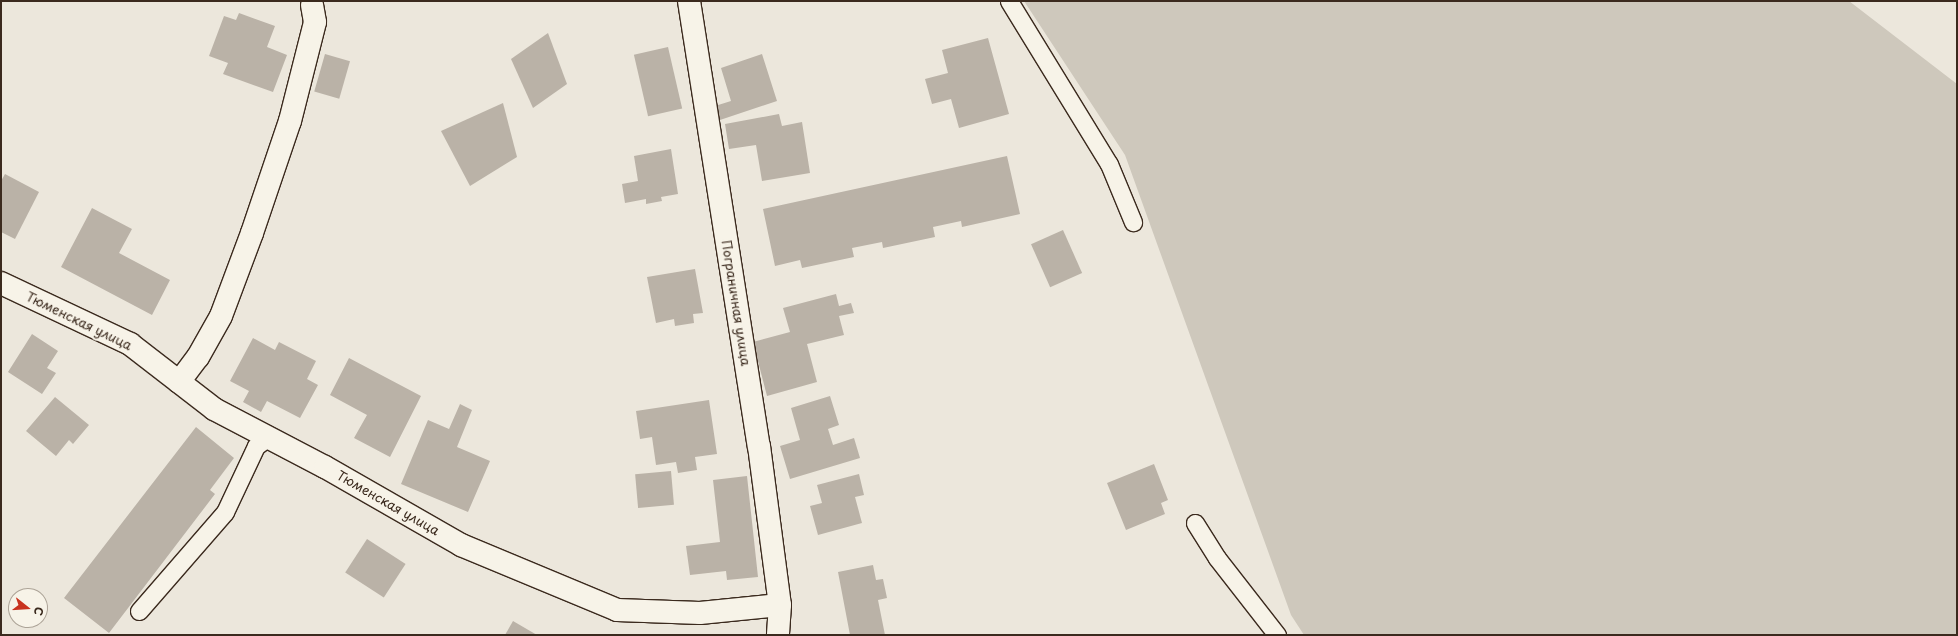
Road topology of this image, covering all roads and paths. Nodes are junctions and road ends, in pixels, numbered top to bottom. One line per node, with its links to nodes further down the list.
1 (689, 1): 9 (street, Пограничная улица)
2 (1010, 1): 4 (lane)
3 (312, 5): 6 (street)
4 (1133, 222)
5 (1, 283): 6 (street, Тюменская улица)
6 (179, 382): 7 (street, Тюменская улица)
7 (269, 438): 9 (street, Тюменская улица); 10 (lane)
8 (1195, 523): 12 (lane)
9 (780, 605): 11 (street)
10 (139, 611)
11 (778, 635)
12 (1277, 635)

